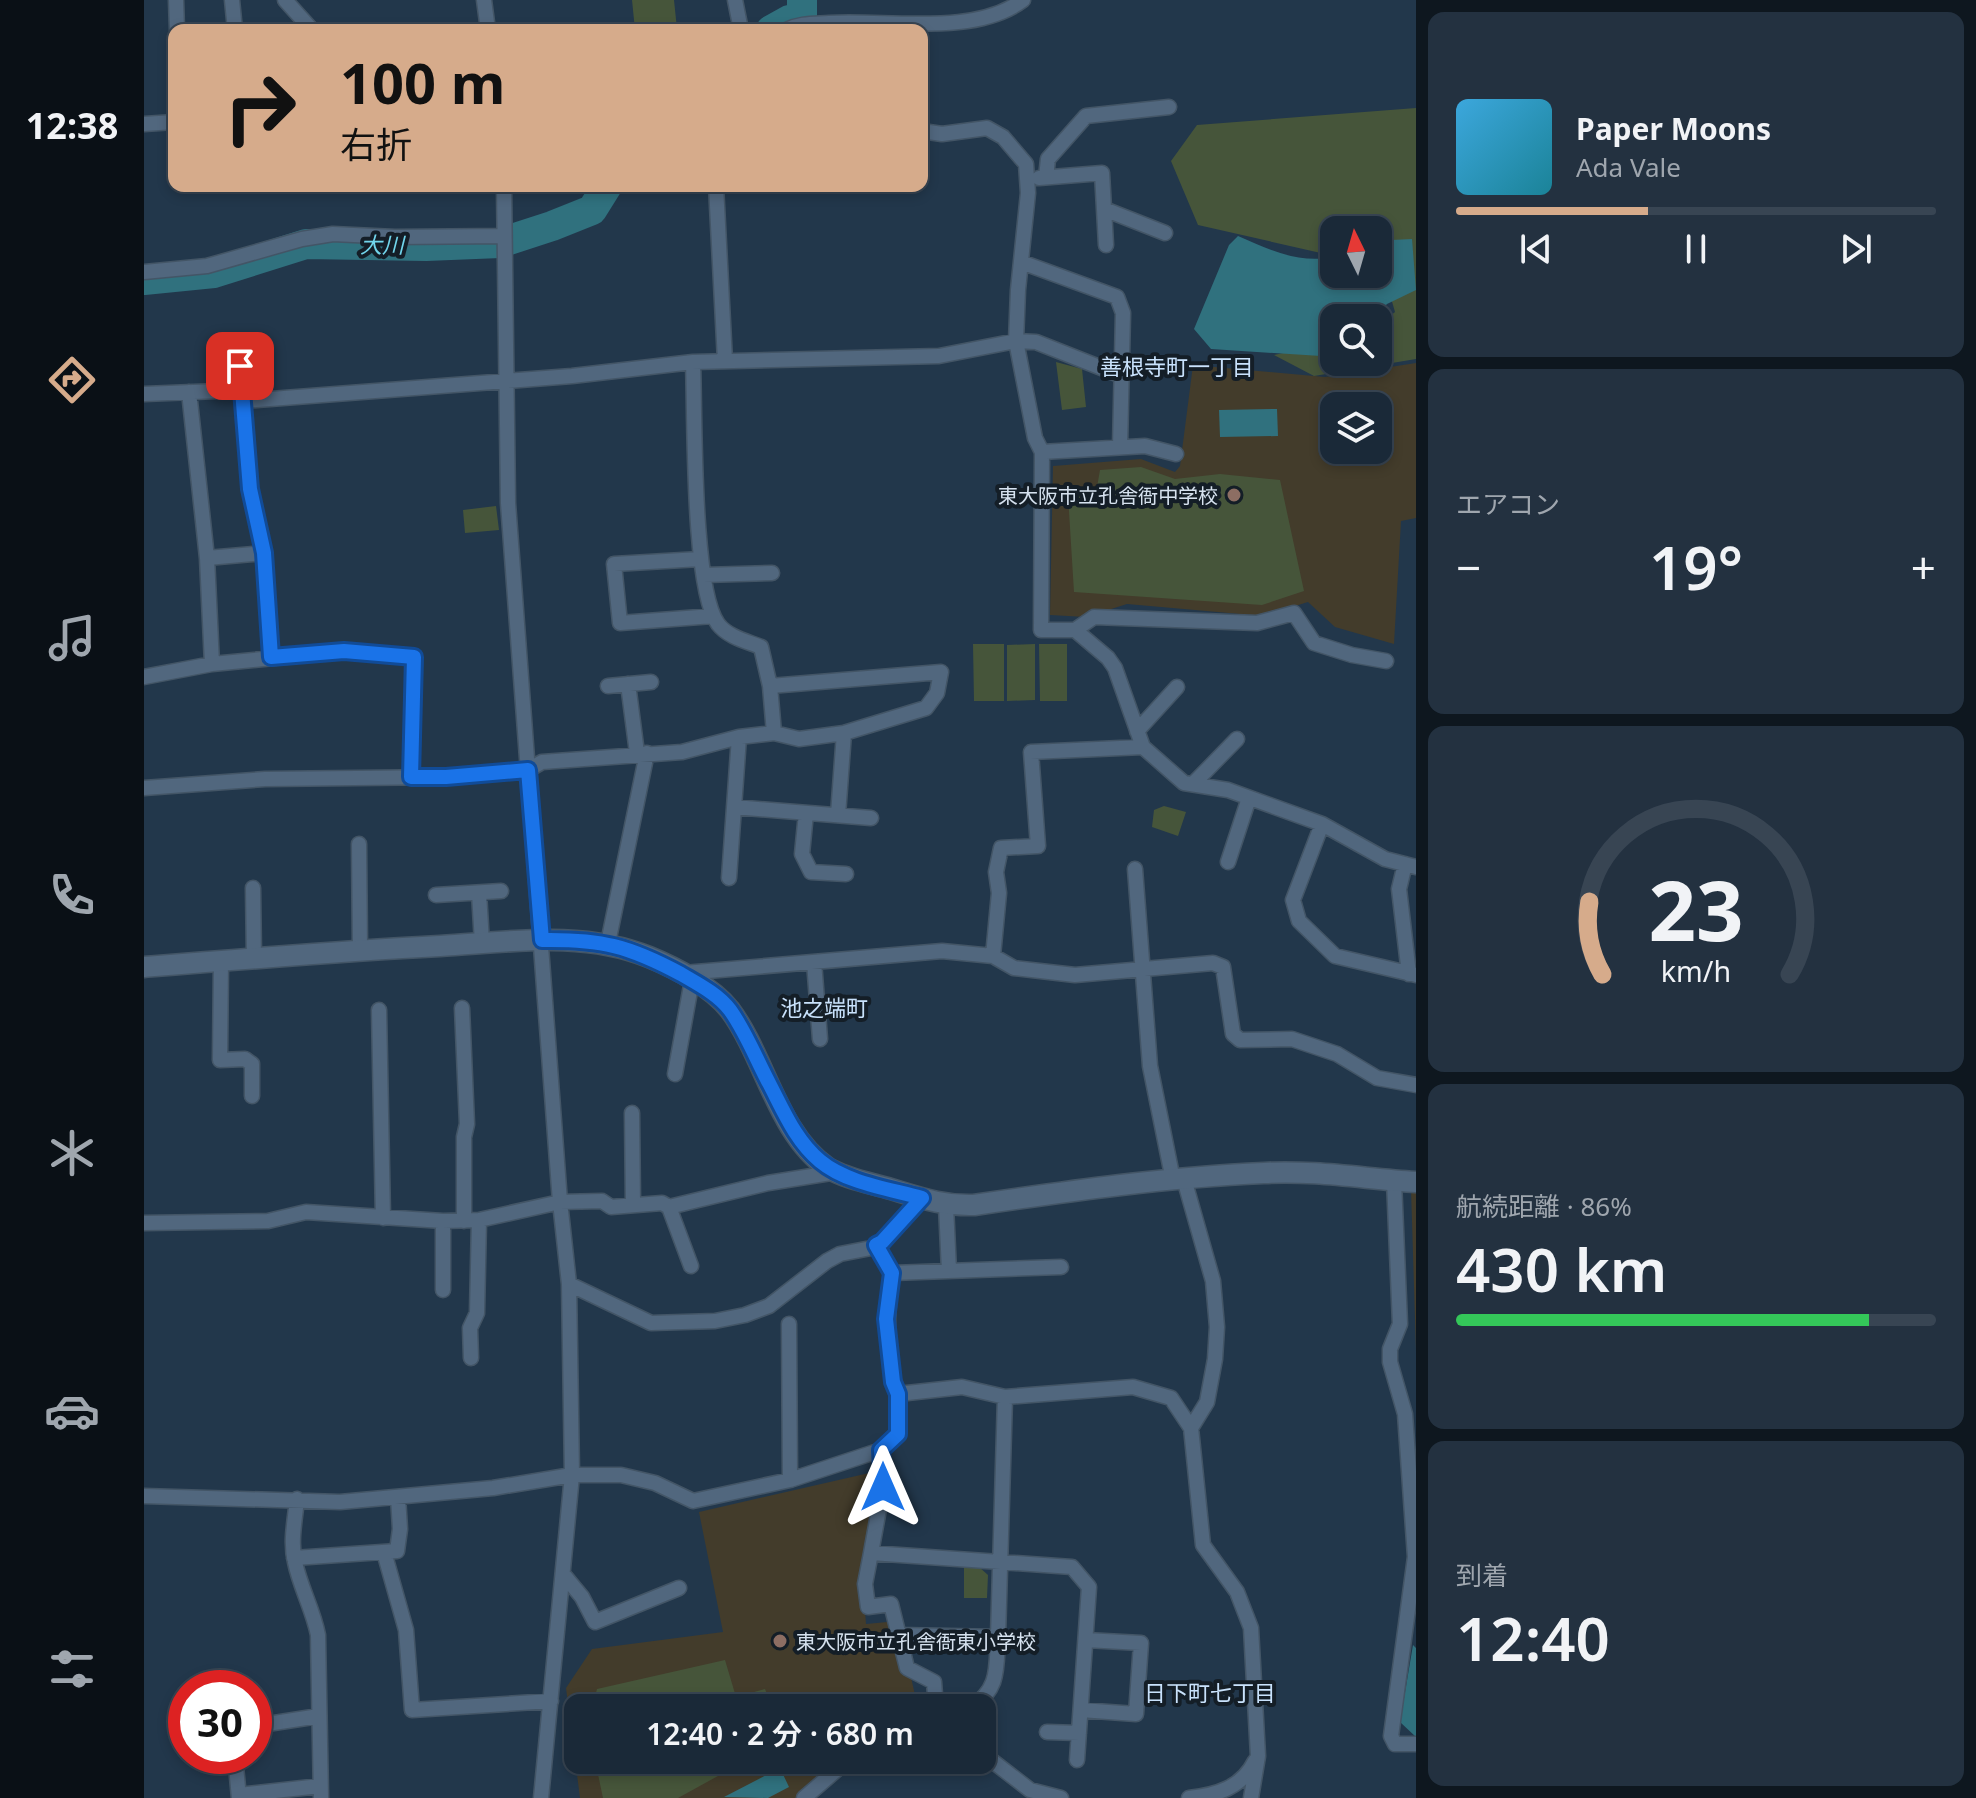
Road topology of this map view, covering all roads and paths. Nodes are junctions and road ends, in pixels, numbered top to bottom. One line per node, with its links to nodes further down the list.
1 (176, 0): 7 (street)
2 (232, 0): 8 (street)
3 (285, 0): 9 (street)
4 (484, 0): 10 (street)
5 (735, 0): 11 (street)
6 (1023, 0): 12 (street)
7 (177, 24)
8 (234, 24)
9 (307, 24)
10 (487, 24)
11 (740, 24)
12 (812, 24)
13 (1169, 107): 17 (street)
14 (168, 122): 15 (street)
15 (144, 124)
16 (928, 132): 18 (street)
17 (1046, 177): 18 (street); 21 (street)
18 (1027, 179): 25 (street)
19 (504, 192): 23 (street)
20 (716, 192): 29 (street)
21 (1104, 209): 22 (street); 24 (street)
22 (1165, 233)
23 (504, 240): 26 (street); 32 (street)
24 (1106, 245)
25 (1021, 262): 27 (street); 31 (street)
26 (144, 272)
27 (1016, 341): 29 (street); 31 (street); 37 (street)
28 (238, 342): 35 (street)
29 (725, 361): 30 (street)
30 (693, 362): 32 (street); 41 (street)
31 (1122, 376): 36 (street)
32 (505, 381): 35 (street); 62 (street)
33 (189, 392): 34 (street); 35 (street); 40 (street)
34 (144, 394)
35 (242, 396): 39 (street)
36 (1120, 447): 37 (street); 38 (street)
37 (1042, 452): 45 (street)
38 (1176, 454)
39 (264, 553): 40 (street); 46 (street)
40 (207, 558): 48 (street)
41 (700, 559): 43 (street); 44 (street)
42 (772, 573): 43 (street)
43 (704, 575): 44 (street)
44 (713, 616): 53 (street)
45 (1075, 630): 47 (street); 55 (street)
46 (271, 657): 48 (street); 63 (street)
47 (1386, 661)
48 (212, 664): 49 (street)
49 (144, 677)
50 (651, 682): 51 (street)
51 (628, 684): 52 (street); 61 (street)
52 (608, 686)
53 (770, 686): 56 (street); 57 (street)
54 (1177, 687): 55 (street)
55 (1137, 731): 60 (street)
56 (774, 733): 57 (street); 58 (street)
57 (844, 733): 69 (street)
58 (739, 737): 61 (street); 67 (street)
59 (1237, 739): 64 (street)
60 (1143, 747): 64 (street); 86 (street)
61 (642, 753): 62 (street); 84 (street)
62 (528, 770): 63 (street); 82 (street)
63 (411, 777): 65 (street)
64 (1193, 784): 66 (street)
65 (144, 788)
66 (1249, 798): 71 (street); 73 (street)
67 (734, 807): 68 (street); 77 (street)
68 (806, 813): 69 (street); 76 (street)
69 (838, 815): 70 (street)
70 (871, 818)
71 (1322, 824): 74 (street); 92 (street)
72 (359, 844): 85 (street)
73 (1228, 862)
74 (1410, 866): 92 (street)
75 (1135, 869): 91 (street)
76 (846, 874)
77 (729, 878)
78 (253, 888): 87 (street)
79 (501, 891): 80 (street)
80 (479, 893): 81 (street); 83 (street)
81 (436, 895)
82 (542, 940): 83 (street); 84 (street); 106 (street)
83 (482, 943): 85 (street)
84 (608, 943): 93 (street)
85 (360, 950): 87 (street)
86 (993, 956): 89 (street); 91 (street)
87 (254, 958): 88 (street)
88 (221, 961): 90 (street); 99 (street)
89 (814, 962): 93 (street); 96 (street)
90 (144, 967)
91 (1143, 971): 98 (street); 102 (street)
92 (1413, 974)
93 (686, 977): 97 (street); 101 (street)
94 (462, 1008): 111 (street)
95 (379, 1010): 110 (street)
96 (820, 1039)
97 (675, 1074)
98 (1416, 1085)
99 (252, 1096)
100 (632, 1113): 107 (street)
101 (837, 1172): 105 (street); 109 (street)
102 (1179, 1180): 103 (street); 108 (street); 125 (street)
103 (1394, 1181): 104 (street); 149 (street)
104 (1416, 1182)
105 (922, 1198): 108 (street); 114 (street)
106 (560, 1202): 107 (street); 111 (street); 119 (street)
107 (633, 1205): 109 (street)
108 (946, 1206): 117 (street)
109 (669, 1207): 115 (street)
110 (383, 1218): 112 (street); 113 (street)
111 (471, 1220): 112 (street); 122 (street)
112 (443, 1221): 120 (street)
113 (144, 1223)
114 (876, 1245): 118 (street); 119 (street)
115 (691, 1266)
116 (1061, 1267): 117 (street)
117 (949, 1271): 118 (street)
118 (892, 1273): 123 (street)
119 (569, 1284): 127 (street)
120 (443, 1290)
121 (789, 1324): 128 (street)
122 (471, 1358)
123 (898, 1394): 124 (street); 126 (street)
124 (1005, 1397): 125 (street); 135 (street)
125 (1191, 1428): 150 (street)
126 (881, 1450): 128 (street); 133 (street)
127 (572, 1475): 128 (street); 130 (street); 136 (street)
128 (790, 1480)
129 (144, 1496): 131 (street)
130 (398, 1497): 131 (street); 132 (street)
131 (297, 1499): 134 (street)
132 (384, 1552): 134 (street); 143 (street)
133 (871, 1553): 135 (street); 138 (street)
134 (294, 1558): 145 (street)
135 (1000, 1562): 139 (street); 140 (street)
136 (563, 1574): 137 (street); 143 (street)
137 (679, 1588)
138 (899, 1635): 139 (street); 141 (street)
139 (998, 1637): 142 (street)
140 (1086, 1640): 144 (street); 144 (street)
141 (935, 1694)
142 (989, 1694)
143 (551, 1701): 158 (street)
144 (1081, 1710): 148 (street)
145 (319, 1716): 146 (street); 155 (street)
146 (272, 1723)
147 (1047, 1732): 148 (street)
148 (1079, 1733): 151 (street)
149 (1416, 1744)
150 (1258, 1756): 161 (street); 162 (street)
151 (1077, 1760)
152 (996, 1765): 156 (street)
153 (237, 1774): 157 (street)
154 (832, 1774): 159 (street)
155 (320, 1792): 157 (street)
156 (1030, 1794): 160 (street)
157 (239, 1797)
158 (541, 1798)
159 (804, 1798)
160 (1061, 1798)
161 (1189, 1798)
162 (1251, 1798)

